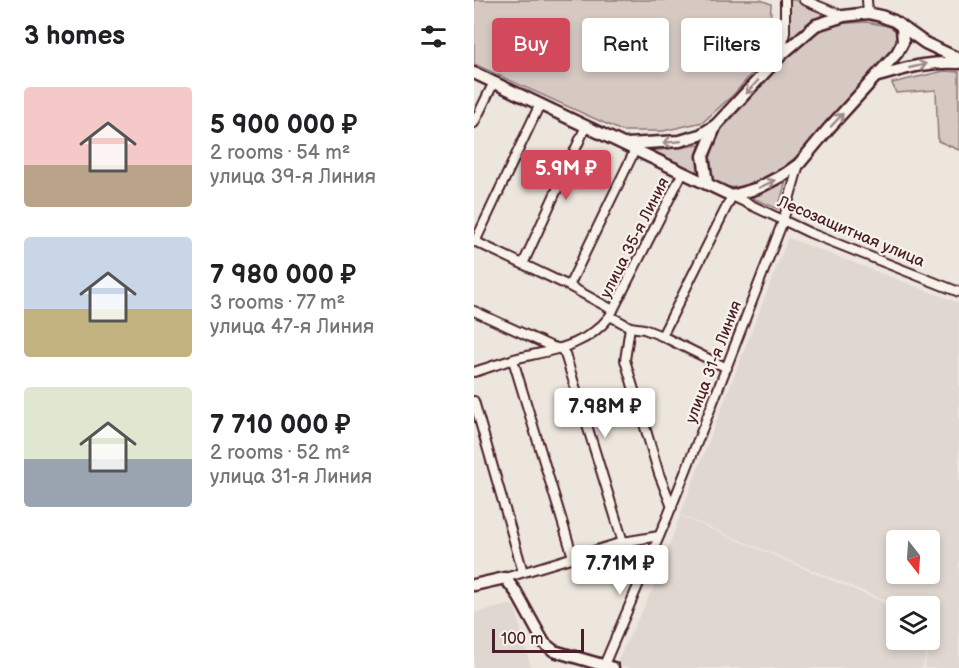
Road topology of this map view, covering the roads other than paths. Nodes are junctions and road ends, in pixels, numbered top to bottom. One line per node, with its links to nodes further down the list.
1 (784, 0): 7 (street)
2 (804, 0): 5 (street)
3 (867, 0): 4 (street)
4 (868, 13): 5 (main road); 6 (main road)
5 (843, 16): 8 (main road)
6 (902, 28): 9 (main road); 12 (main road)
7 (782, 49)
8 (782, 54)
9 (959, 61): 12 (main road, one-way to 9)
10 (765, 72): 16 (main road, one-way to 16)
11 (474, 73): 13 (main road)
12 (878, 76): 20 (main road, one-way to 12)
13 (494, 82): 14 (main road); 15 (street)
14 (540, 104): 17 (main road); 25 (street)
15 (474, 123)
16 (716, 125): 18 (main road, one-way to 18); 22 (main road)
17 (586, 126): 18 (main road); 26 (street)
18 (624, 144): 19 (main road)
19 (635, 150): 21 (main road); 27 (street)
20 (799, 164): 23 (main road, one-way to 20); 24 (street, улица 31-я Линия)
21 (683, 172): 22 (main road); 30 (street, улица 35-я Линия)
22 (707, 183): 23 (main road)
23 (732, 196): 24 (street, Лесозащитная улица); 32 (street)
24 (783, 220): 28 (street, Лесозащитная улица); 35 (street, улица 31-я Линия)
25 (475, 242): 26 (street)
26 (523, 264): 27 (street)
27 (569, 286): 30 (street)
28 (959, 292)
29 (474, 311): 33 (street)
30 (612, 313): 31 (street); 33 (street)
31 (630, 327): 32 (street); 38 (street)
32 (662, 336): 35 (street)
33 (561, 349): 34 (street); 40 (street)
34 (513, 360): 36 (street); 41 (street)
35 (727, 368): 38 (street, улица 31-я Линия)
36 (474, 372)
37 (474, 401): 42 (street)
38 (672, 507): 39 (street, улица 31-я Линия)
39 (659, 536): 40 (street); 45 (street, улица 31-я Линия)
40 (623, 542): 41 (street)
41 (573, 557): 42 (street)
42 (523, 572): 43 (street)
43 (505, 578): 44 (main road); 45 (main road)
44 (474, 584)
45 (608, 667)

